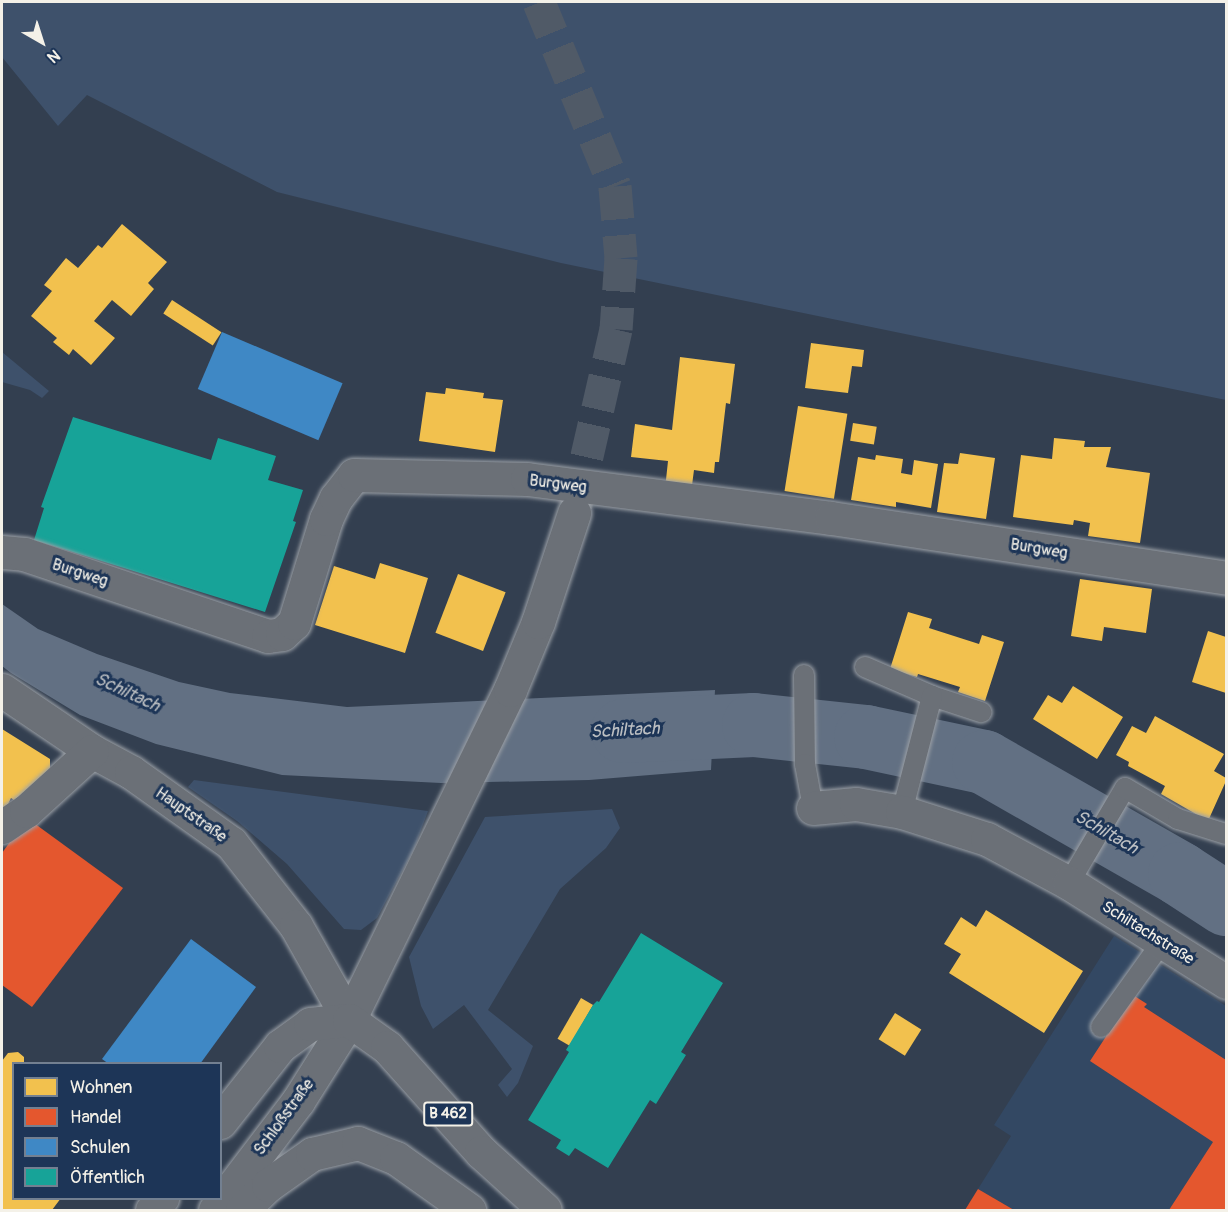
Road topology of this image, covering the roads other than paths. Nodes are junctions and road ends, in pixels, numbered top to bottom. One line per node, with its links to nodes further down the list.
1 (574, 513): 17 (street, Schloßstraße)
2 (2, 552): 3 (street, Burgweg)
3 (1227, 578)
4 (865, 667): 7 (lane)
5 (804, 675): 11 (lane)
6 (2, 690): 9 (street, Hauptstraße)
7 (932, 696): 8 (lane); 10 (lane)
8 (981, 712)
9 (92, 751): 12 (street); 17 (street, Hauptstraße)
10 (904, 803): 11 (street, Schiltachstraße); 14 (street, Schiltachstraße)
11 (813, 807)
12 (2, 827)
13 (1227, 834): 14 (lane)
14 (1075, 872): 15 (street, Schiltachstraße)
15 (1162, 942): 16 (street, Schiltachstraße); 18 (lane)
16 (1227, 982)
17 (349, 1020): 19 (street); 20 (street, Schloßstraße); 23 (street, B 462)
18 (1101, 1027)
19 (222, 1119)
20 (215, 1210)
21 (242, 1210): 22 (street)
22 (468, 1210)
23 (545, 1210)

